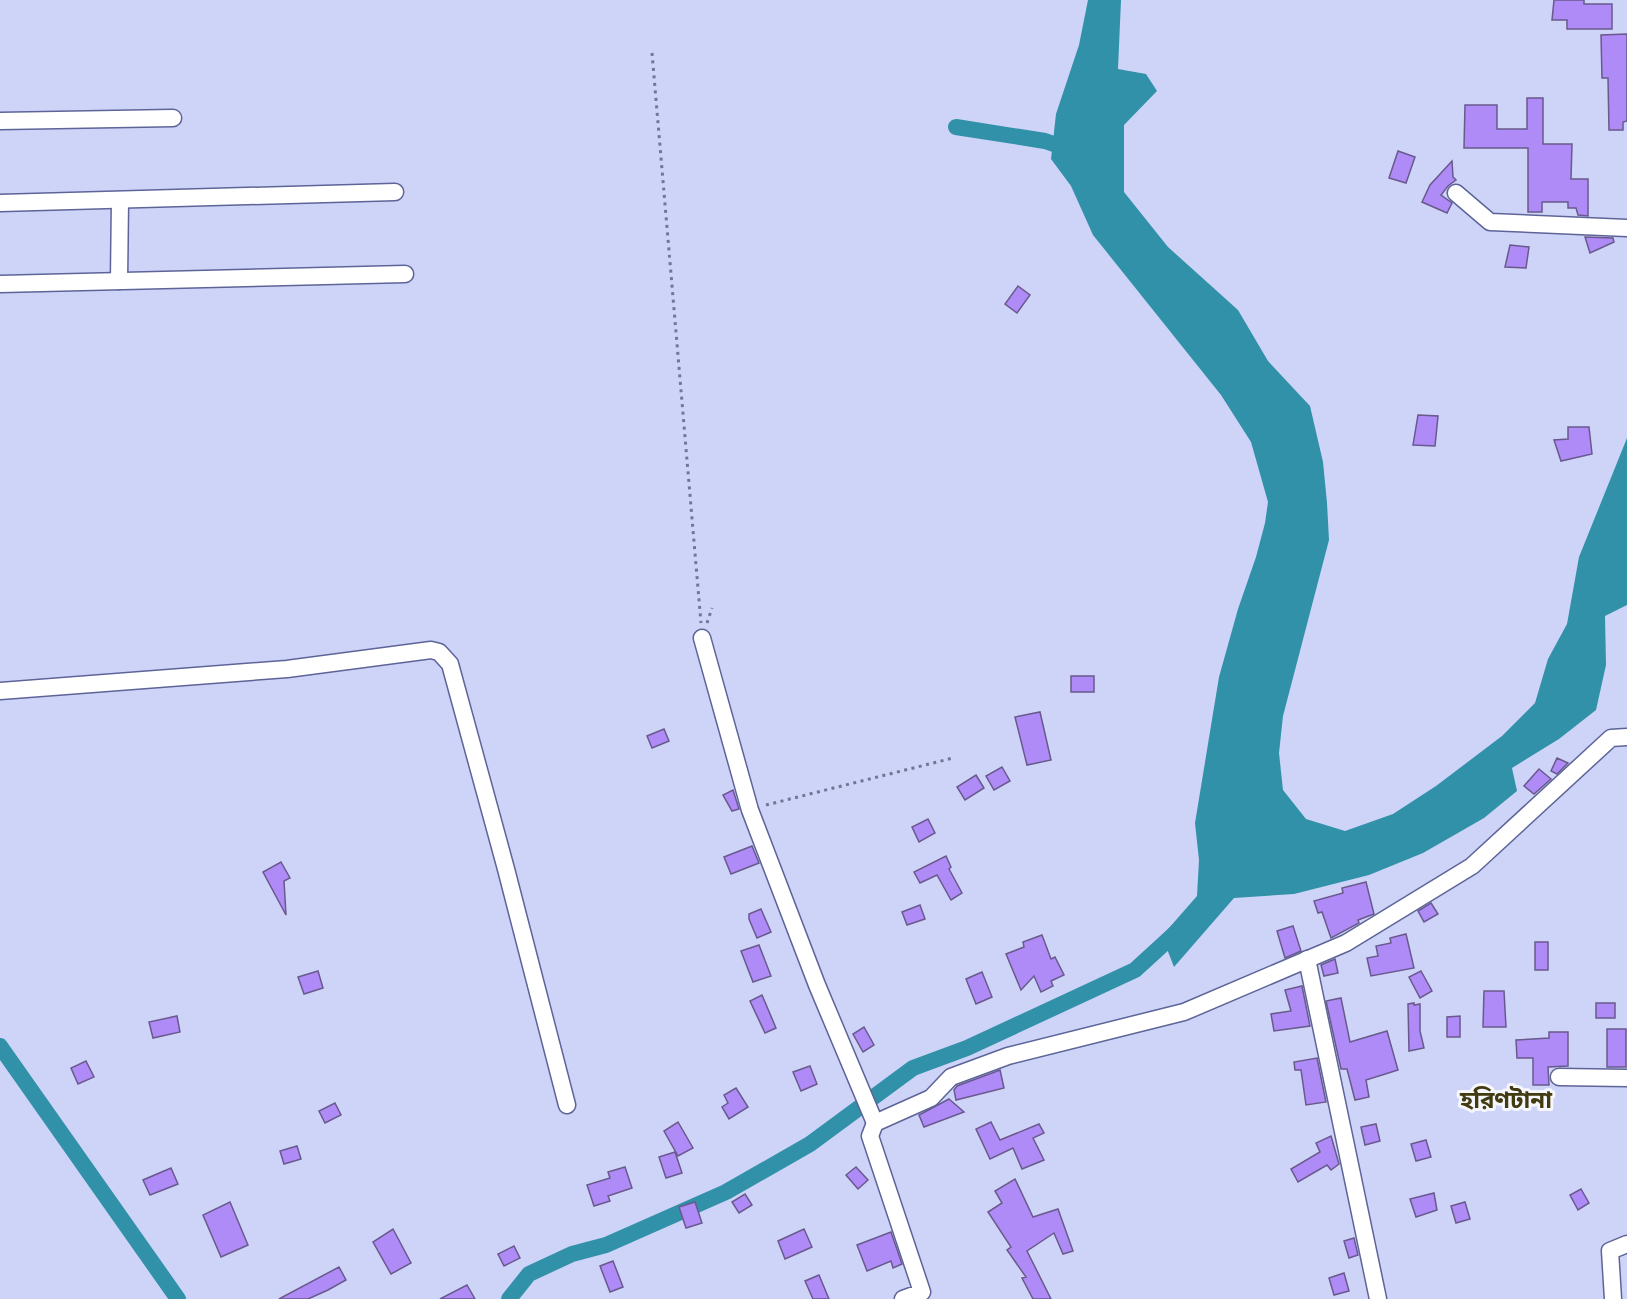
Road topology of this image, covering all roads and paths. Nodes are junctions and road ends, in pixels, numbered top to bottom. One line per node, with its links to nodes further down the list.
1 (652, 53): 13 (path)
2 (173, 118): 3 (street)
3 (0, 121)
4 (395, 192): 6 (street)
5 (1456, 193): 8 (street)
6 (120, 200): 7 (street); 10 (street)
7 (0, 203)
8 (1627, 228)
9 (405, 274): 10 (street)
10 (119, 281): 11 (street)
11 (0, 284)
12 (712, 608): 13 (path)
13 (702, 638): 17 (street)
14 (0, 691): 21 (street)
15 (1627, 736): 18 (street)
16 (953, 758): 17 (path)
17 (750, 810): 22 (street)
18 (1307, 959): 22 (street); 25 (street)
19 (1559, 1077): 20 (street)
20 (1627, 1078)
21 (567, 1106)
22 (875, 1123): 24 (street)
23 (1627, 1244): 26 (street)
24 (903, 1299)
25 (1378, 1299)
26 (1613, 1299)

